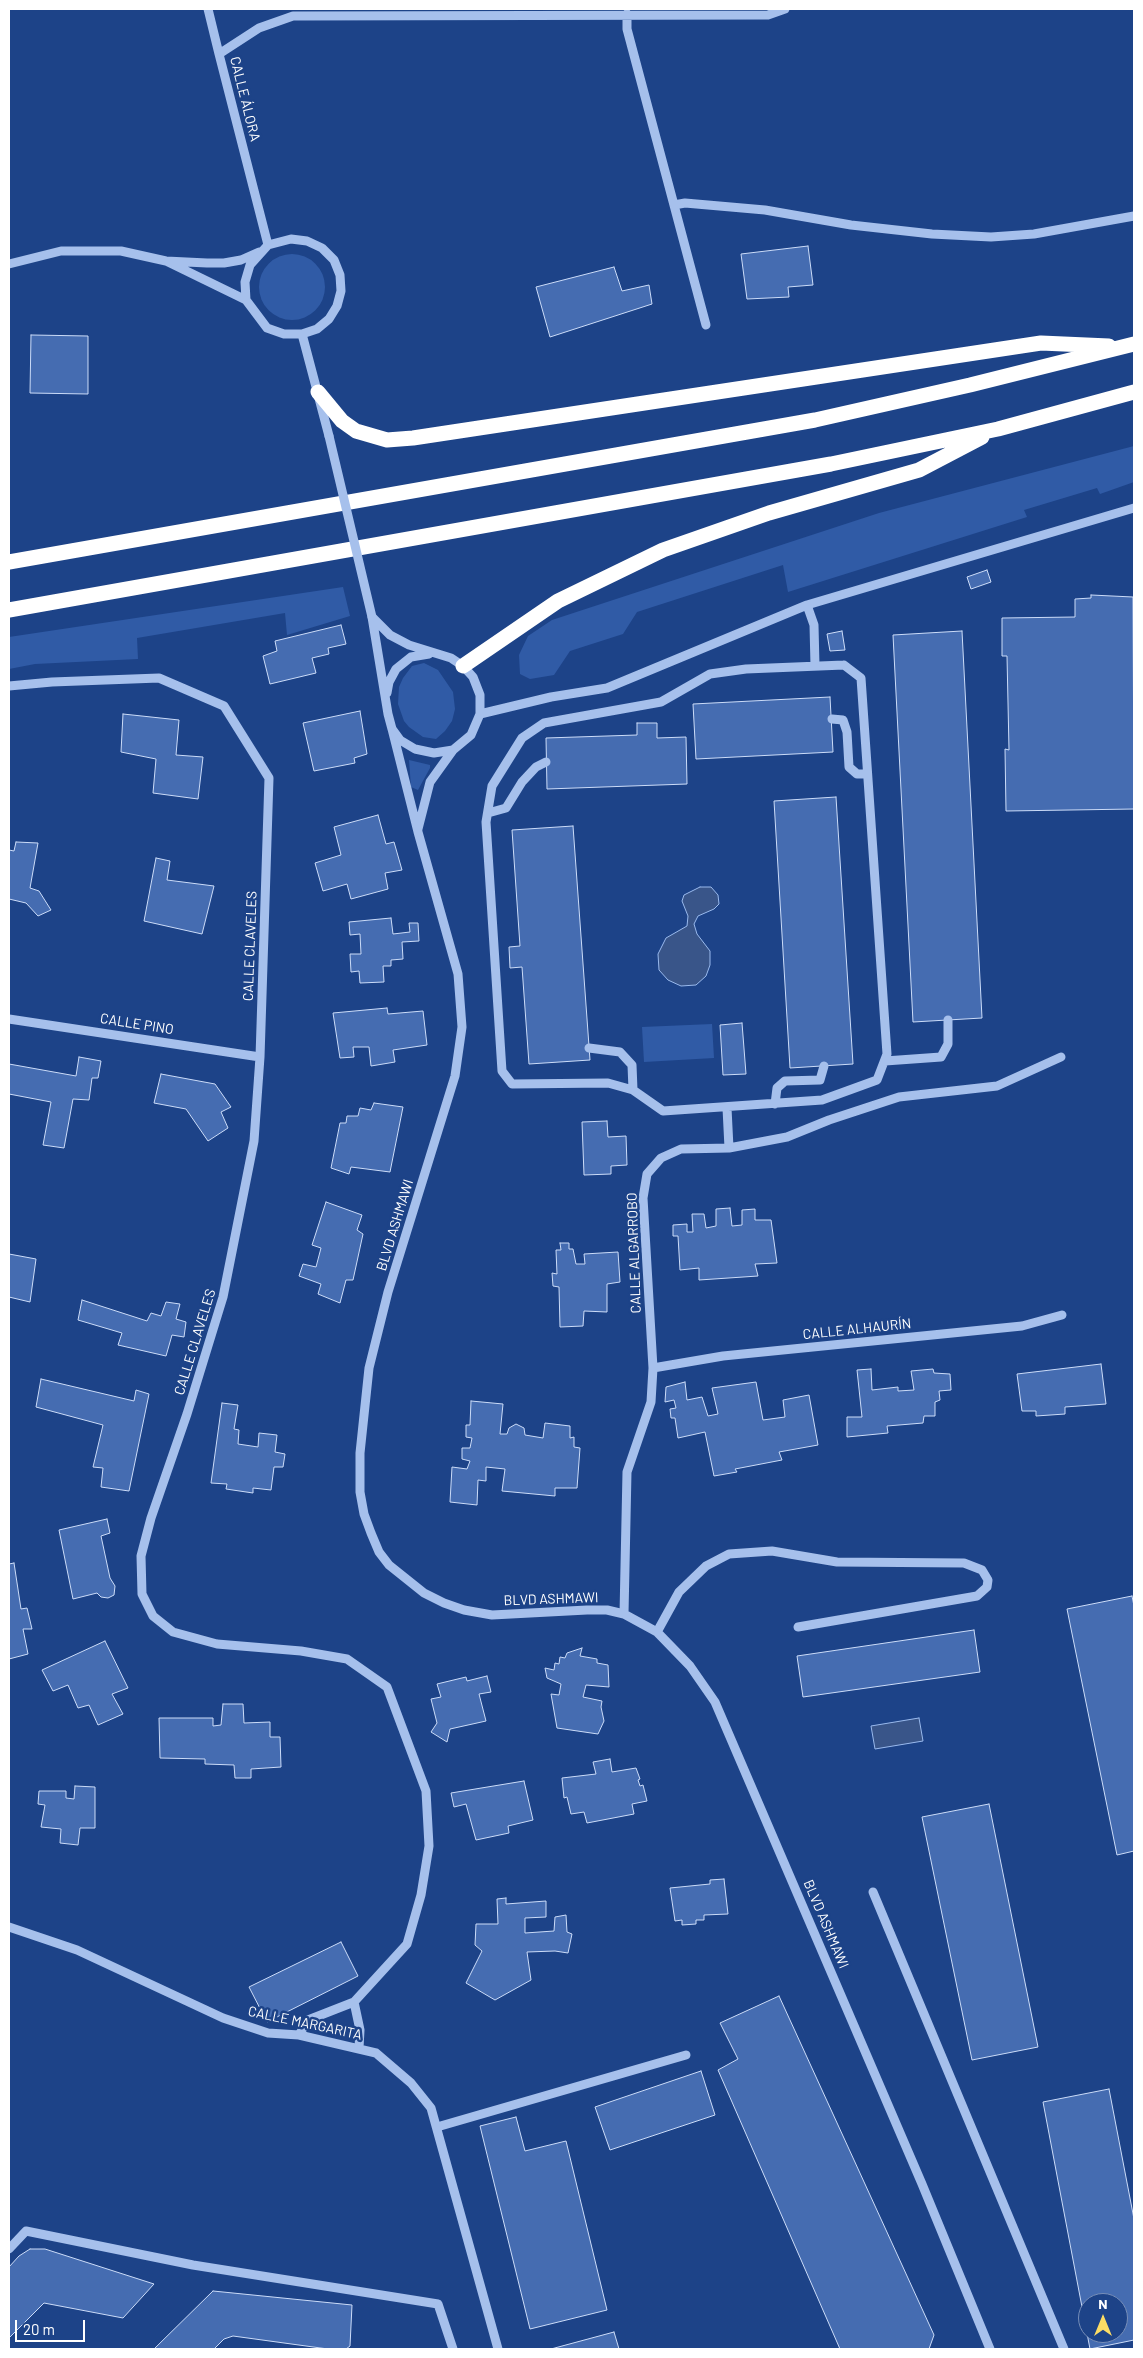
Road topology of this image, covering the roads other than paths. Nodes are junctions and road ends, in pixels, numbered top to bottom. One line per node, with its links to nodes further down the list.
1 (208, 9): 4 (street)
2 (785, 9): 3 (street, CALLE ÁLORA)
3 (627, 14): 4 (street, CALLE ÁLORA); 5 (street)
4 (219, 54): 7 (street, CALLE ÁLORA)
5 (674, 205): 6 (street); 12 (street)
6 (1134, 216)
7 (268, 245): 8 (street); 13 (street)
8 (260, 252): 9 (street); 11 (street)
9 (166, 261): 10 (street); 11 (street)
10 (9, 264)
11 (246, 300): 13 (street)
12 (706, 325)
13 (302, 334): 15 (street)
14 (1131, 345): 15 (highway); 19 (highway)
15 (318, 392): 22 (street, bridge)
16 (1134, 392): 17 (highway)
17 (998, 429): 21 (highway); 24 (highway)
18 (1134, 508): 20 (street)
19 (9, 562)
20 (807, 605): 25 (street); 28 (street)
21 (9, 610)
22 (372, 617): 23 (street); 27 (street)
23 (435, 654): 24 (street); 27 (street)
24 (463, 666): 28 (street)
25 (815, 666): 33 (street); 34 (street)
26 (9, 686): 39 (street, CALLE CLAVELES)
27 (386, 700): 30 (street)
28 (480, 714): 31 (street)
29 (832, 719): 33 (street)
30 (392, 729): 31 (street); 35 (street, BLVD ASHMAWI)
31 (453, 750): 35 (street, BLVD ASHMAWI)
32 (546, 762): 34 (street)
33 (868, 774): 41 (street)
34 (488, 813): 43 (street)
35 (418, 832): 49 (street, BLVD ASHMAWI)
36 (9, 1018): 39 (street, CALLE PINO)
37 (948, 1020): 41 (street)
38 (589, 1048): 43 (street)
39 (260, 1057): 54 (street, CALLE CLAVELES)
40 (1061, 1057): 46 (street, CALLE ALGARROBO)
41 (885, 1061): 44 (street)
42 (824, 1066): 44 (street)
43 (633, 1090): 45 (street)
44 (775, 1104): 45 (street)
45 (727, 1108): 46 (street)
46 (729, 1148): 48 (street, CALLE ALGARROBO)
47 (1062, 1315): 48 (street, CALLE ALHAURÍN)
48 (653, 1368): 49 (street, CALLE ALGARROBO)
49 (624, 1614): 51 (street, BLVD ASHMAWI)
50 (798, 1627): 51 (street)
51 (656, 1632): 62 (street, BLVD ASHMAWI)
52 (873, 1892): 63 (street)
53 (9, 1927): 55 (street, CALLE MARGARITA)
54 (354, 2002): 55 (street, CALLE CLAVELES); 56 (street)
55 (299, 2035): 56 (street, CALLE MARGARITA)
56 (359, 2048): 58 (street, CALLE MARGARITA)
57 (686, 2055): 58 (street)
58 (437, 2127): 61 (street, CALLE MARGARITA)
59 (9, 2249): 60 (street)
60 (453, 2349)
61 (498, 2349)
62 (990, 2349)
63 (1064, 2349)

